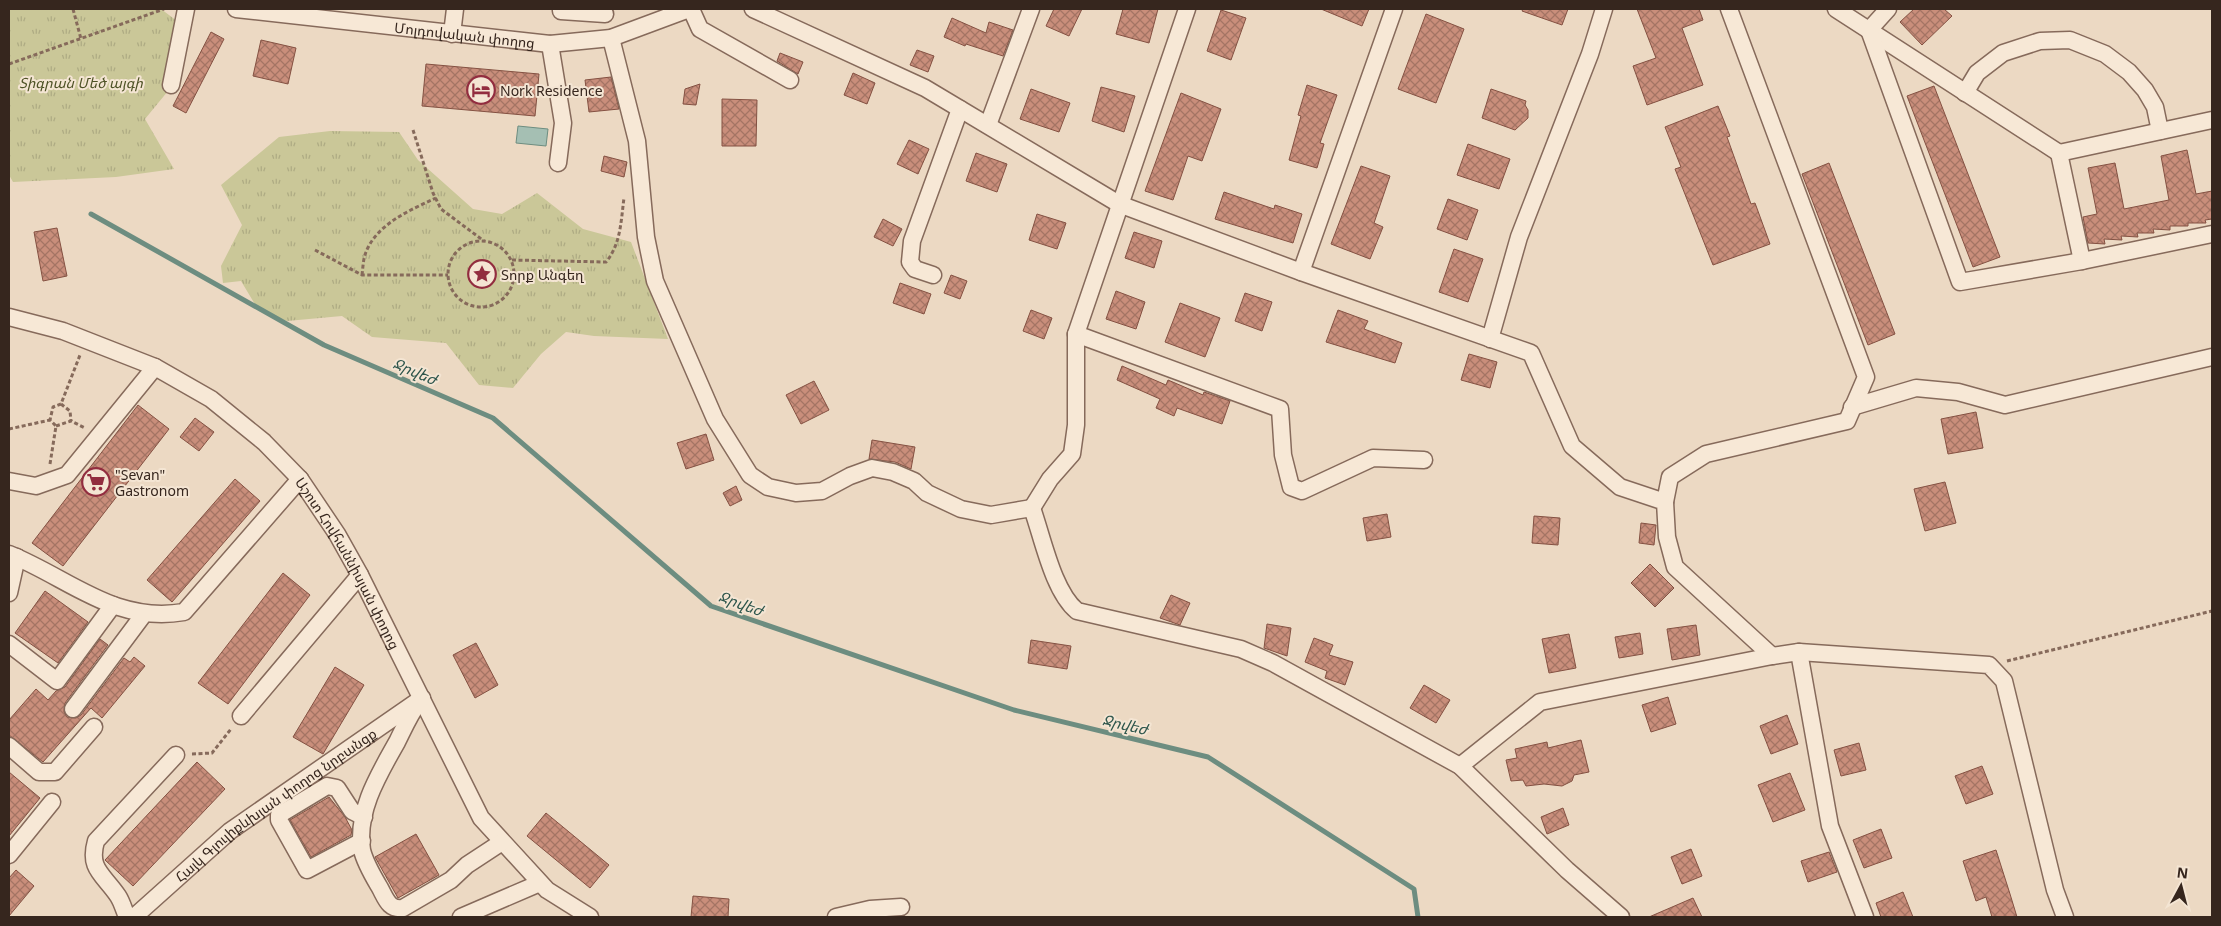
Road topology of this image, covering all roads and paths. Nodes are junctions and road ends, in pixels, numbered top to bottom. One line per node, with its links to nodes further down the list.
1 (73, 9): 21 (path)
2 (164, 9): 21 (path)
3 (186, 9): 25 (street)
4 (237, 9): 17 (street, Մոլդովական փողոց)
5 (454, 9): 19 (street)
6 (561, 9): 16 (street)
7 (690, 9): 20 (street, Մոլդովական փողոց); 24 (street)
8 (753, 9): 27 (street)
9 (1032, 9): 29 (street)
10 (1187, 9): 36 (street)
11 (1394, 9): 42 (street)
12 (1604, 9): 48 (street)
13 (1729, 9): 53 (street)
14 (1836, 9): 18 (street)
15 (1888, 9): 18 (street)
16 (604, 11): 20 (street)
17 (364, 16): 19 (street, Մոլդովական փողոց)
18 (1869, 30): 26 (street); 41 (street)
19 (452, 34): 22 (street, Մոլդովական փողոց)
20 (616, 37): 22 (street, Մոլդովական փողոց); 34 (street)
21 (81, 39): 23 (path)
22 (550, 44): 33 (street)
23 (9, 64)
24 (790, 80)
25 (170, 85)
26 (1965, 93): 31 (street); 32 (street)
27 (960, 109): 29 (street); 45 (street)
28 (2212, 120): 31 (street)
29 (988, 126): 36 (street)
30 (413, 130): 35 (path)
31 (2160, 131): 32 (street)
32 (2059, 153): 41 (street)
33 (558, 163)
34 (642, 194): 40 (path); 64 (street)
35 (436, 198): 38 (path); 43 (path)
36 (1119, 204): 42 (street); 47 (street)
37 (2212, 234): 41 (street)
38 (485, 241): 40 (path); 44 (path)
39 (315, 250): 43 (path)
40 (512, 260): 44 (path)
41 (2082, 261)
42 (1300, 272): 48 (street)
43 (362, 275): 44 (path)
44 (448, 275)
45 (933, 275)
46 (9, 317): 51 (street, Աշոտ Հովհաննիսյան փողոց)
47 (1076, 334): 59 (street); 64 (street)
48 (1490, 338): 63 (street)
49 (80, 354): 52 (path)
50 (2212, 357): 53 (street)
51 (155, 368): 58 (street); 60 (street, Աշոտ Հովհաննիսյան փողոց)
52 (61, 404): 54 (path); 55 (path)
53 (1852, 407): 63 (street)
54 (50, 420): 56 (path); 57 (path)
55 (71, 421): 56 (path); 58 (path)
56 (56, 426): 62 (path)
57 (9, 429)
58 (100, 436): 62 (street)
59 (1424, 460)
60 (300, 479): 66 (street, Աշոտ Հովհաննիսյան փողոց); 70 (street)
61 (9, 482): 62 (street)
62 (47, 482)
63 (1665, 502): 73 (street)
64 (1032, 508): 81 (street)
65 (13, 555): 67 (street); 68 (street)
66 (360, 576): 75 (street, Աշոտ Հովհաննիսյան փողոց); 77 (street)
67 (9, 592)
68 (112, 605): 70 (street); 71 (street)
69 (2212, 611): 74 (path)
70 (144, 614): 76 (street)
71 (9, 644)
72 (1799, 652): 73 (street); 74 (street); 95 (street)
73 (1772, 656): 81 (street)
74 (1989, 665): 96 (street)
75 (422, 698): 83 (street); 85 (street, Աշոտ Հովհաննիսյան փողոց); 90 (street, Հայկ Գյուլիքևխյան փողոց նրբանցք)
76 (73, 709)
77 (241, 716): 80 (path)
78 (94, 726): 79 (street)
79 (9, 746)
80 (176, 755): 89 (street)
81 (1460, 766): 94 (street)
82 (52, 802): 86 (street)
83 (364, 817): 84 (street); 84 (street)
84 (362, 841): 85 (street)
85 (502, 842): 87 (street, Աշոտ Հովհաննիսյան փողոց)
86 (9, 855)
87 (540, 883): 91 (street); 92 (street, Աշոտ Հովհաննիսյան փողոց)
88 (901, 906): 93 (street)
89 (127, 917)
90 (134, 917)
91 (461, 917)
92 (590, 917)
93 (836, 917)
94 (1622, 917)
95 (1865, 917)
96 (2065, 917)

